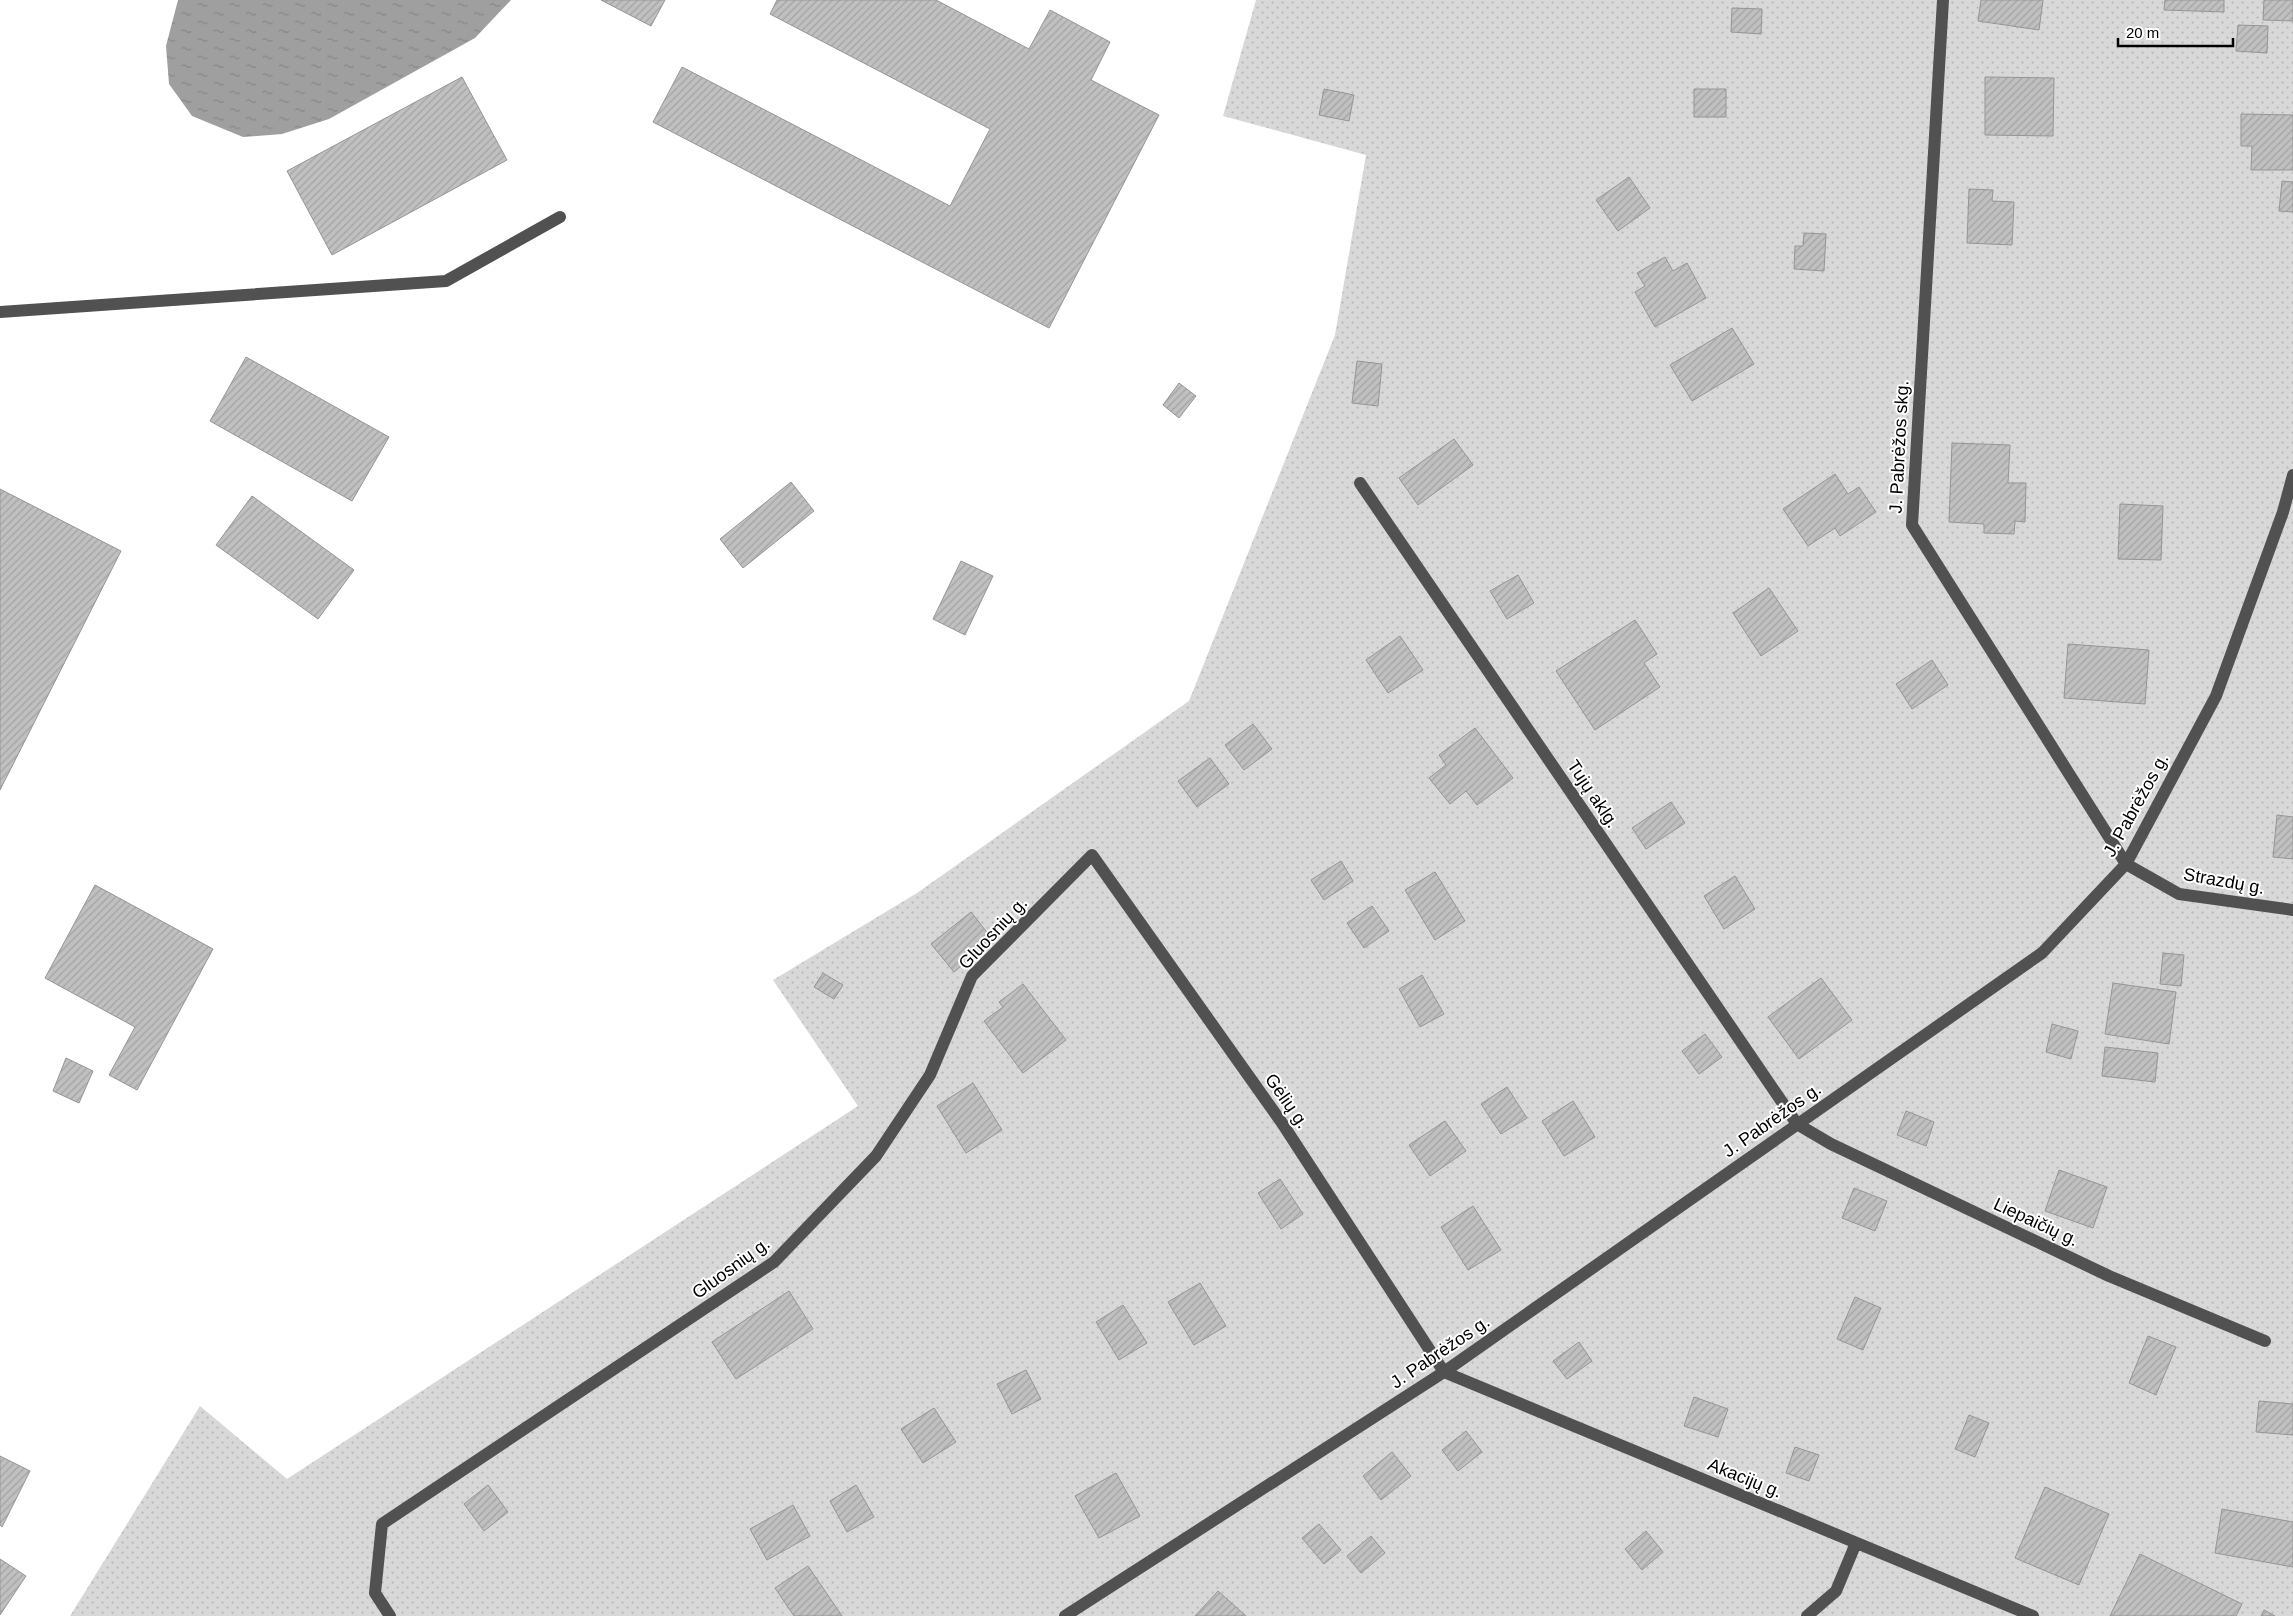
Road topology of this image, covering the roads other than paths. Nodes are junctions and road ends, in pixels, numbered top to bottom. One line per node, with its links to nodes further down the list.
1 (1943, 0): 8 (street, J. Pabrėžos skg.)
2 (560, 217): 3 (street)
3 (0, 312)
4 (2293, 475): 6 (street, J. Pabrėžos g.)
5 (1360, 483): 10 (street, Tujų aklg.)
6 (2288, 513): 8 (street, J. Pabrėžos g.)
7 (1092, 855): 12 (street, Gėlių g.); 14 (street, Gluosnių g.)
8 (2126, 864): 9 (street, Strazdų g.); 10 (street, J. Pabrėžos g.)
9 (2293, 910)
10 (1797, 1124): 11 (street, Liepaičių g.); 12 (street, J. Pabrėžos g.)
11 (2265, 1341)
12 (1444, 1372): 13 (street, Akacijų g.); 15 (street, J. Pabrėžos g.)
13 (1856, 1543): 16 (street); 17 (street, Akacijų g.)
14 (390, 1616)
15 (1065, 1616)
16 (1807, 1616)
17 (2033, 1616)

